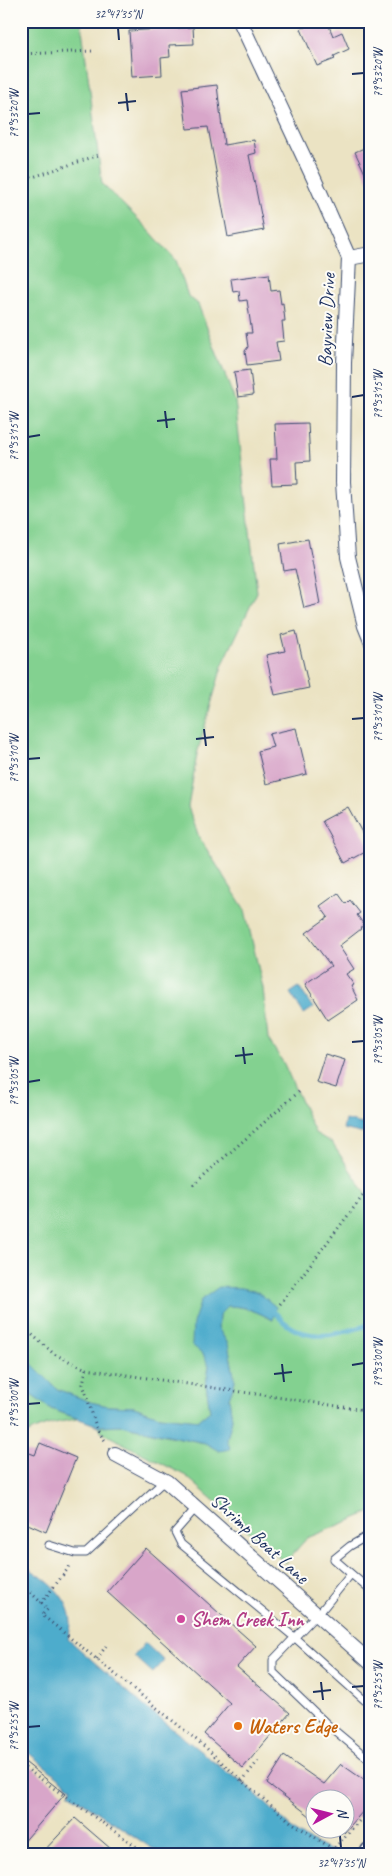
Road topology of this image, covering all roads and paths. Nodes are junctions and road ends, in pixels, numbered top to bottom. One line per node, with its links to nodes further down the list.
1 (240, 21): 7 (street, Bayview Drive)
2 (94, 51): 3 (path)
3 (21, 54)
4 (99, 155): 5 (path)
5 (21, 181)
6 (371, 254): 7 (street)
7 (349, 258): 8 (street, Bayview Drive)
8 (371, 640)
9 (301, 1090): 10 (path)
10 (193, 1185)
11 (369, 1188): 12 (path)
12 (280, 1304)
13 (21, 1325): 14 (path)
14 (86, 1370): 15 (path); 16 (path)
15 (371, 1411)
16 (97, 1430)
17 (114, 1454): 18 (street, Shrimp Boat Lane)
18 (164, 1480): 19 (street, Shrimp Boat Lane); 21 (lane)
19 (196, 1508): 27 (street, Shrimp Boat Lane); 28 (lane)
20 (371, 1534): 23 (lane)
21 (50, 1545)
22 (67, 1570): 26 (path)
23 (352, 1574): 24 (lane); 27 (lane)
24 (371, 1591)
25 (21, 1597): 26 (path)
26 (42, 1603): 30 (path)
27 (316, 1615): 28 (lane); 31 (street, Shrimp Boat Lane)
28 (294, 1637): 32 (lane); 34 (lane)
29 (106, 1646): 30 (path)
30 (97, 1659): 36 (path)
31 (371, 1663)
32 (371, 1706)
33 (258, 1761): 36 (path)
34 (371, 1761)
35 (21, 1765): 39 (path)
36 (242, 1781): 38 (path)
37 (371, 1808): 38 (path)
38 (333, 1849): 40 (path)
39 (148, 1855)
40 (328, 1855)

